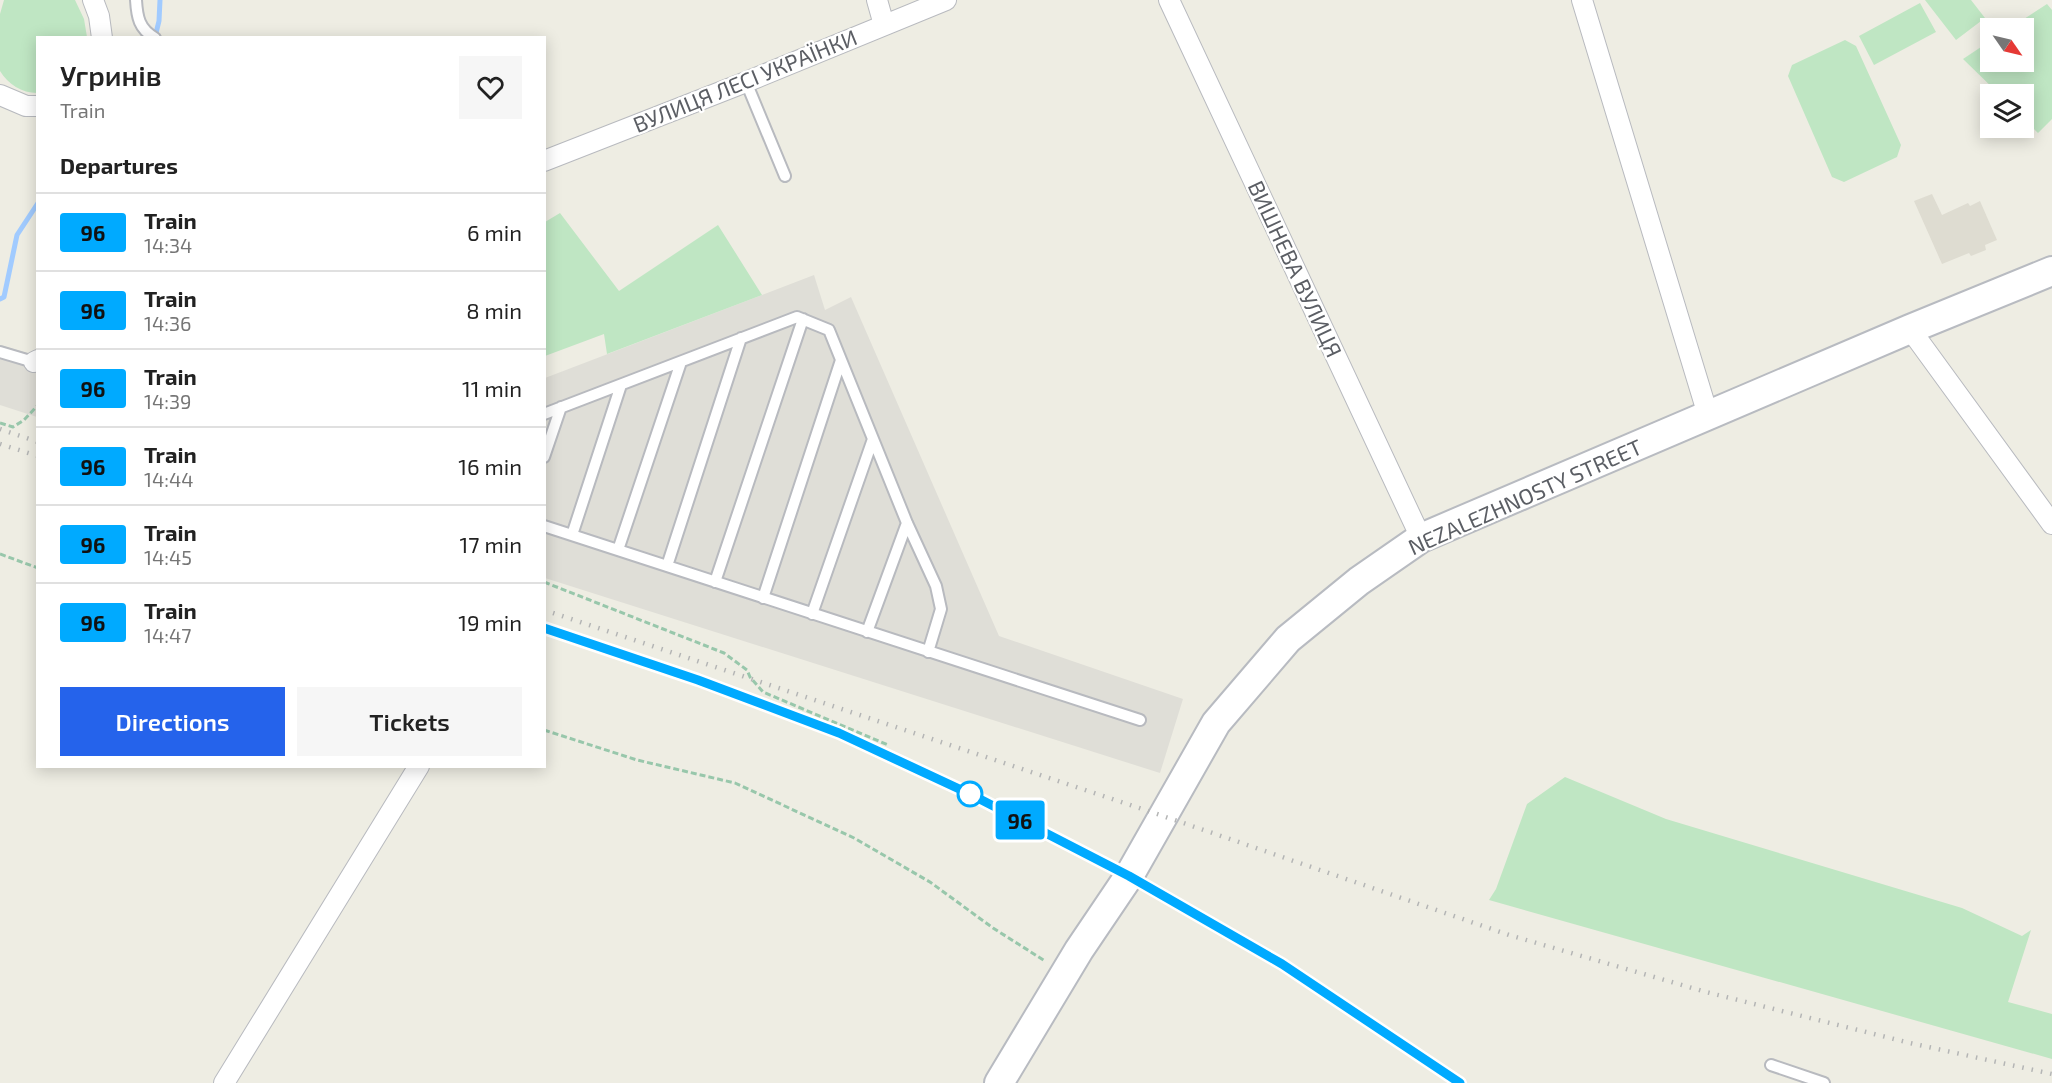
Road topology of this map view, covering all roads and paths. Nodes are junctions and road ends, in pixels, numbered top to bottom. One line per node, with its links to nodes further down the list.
1 (93, 0): 9 (street)
2 (136, 0): 8 (lane)
3 (876, 0): 7 (street)
4 (946, 0): 7 (street, ВУЛИЦЯ ЛЕСІ УКРАЇНКИ)
5 (1169, 0): 35 (street, ВИШНЕВА ВУЛИЦЯ)
6 (1582, 0): 27 (street)
7 (884, 25): 10 (street, ВУЛИЦЯ ЛЕСІ УКРАЇНКИ)
8 (151, 35)
9 (102, 36)
10 (746, 82): 13 (street, ВУЛИЦЯ ЛЕСІ УКРАЇНКИ); 14 (lane)
11 (0, 95): 12 (street)
12 (36, 106)
13 (546, 160)
14 (785, 176)
15 (2052, 271): 17 (street, NEZALEZHNOSTY STREET)
16 (803, 319): 18 (lane); 20 (lane); 40 (lane)
17 (1910, 329): 27 (street, NEZALEZHNOSTY STREET); 32 (street)
18 (741, 338): 22 (lane); 38 (lane)
19 (0, 352): 21 (lane)
20 (841, 360): 29 (lane); 42 (lane)
21 (36, 362)
22 (681, 362): 23 (lane); 36 (lane)
23 (621, 385): 25 (lane); 34 (lane)
24 (36, 407): 28 (path)
25 (561, 407): 26 (lane); 30 (lane)
26 (546, 413)
27 (1708, 415): 35 (street, NEZALEZHNOSTY STREET)
28 (0, 423)
29 (873, 439): 31 (lane); 43 (lane)
30 (546, 451)
31 (907, 523): 44 (lane); 45 (lane)
32 (2052, 524)
33 (546, 527): 34 (lane)
34 (572, 535): 36 (lane)
35 (1421, 538): 50 (street, NEZALEZHNOSTY STREET)
36 (618, 550): 38 (lane)
37 (0, 554): 39 (path)
38 (667, 566): 40 (lane)
39 (36, 567)
40 (715, 582): 42 (lane)
41 (546, 583): 48 (path)
42 (763, 598): 43 (lane)
43 (812, 614): 44 (lane)
44 (867, 632): 45 (lane)
45 (928, 652): 46 (lane)
46 (1140, 720)
47 (546, 731): 50 (path)
48 (888, 745)
49 (419, 768): 52 (street)
50 (1064, 974): 53 (street, NEZALEZHNOSTY STREET)
51 (1771, 1065): 54 (lane)
52 (224, 1083)
53 (999, 1083)
54 (1824, 1083)

